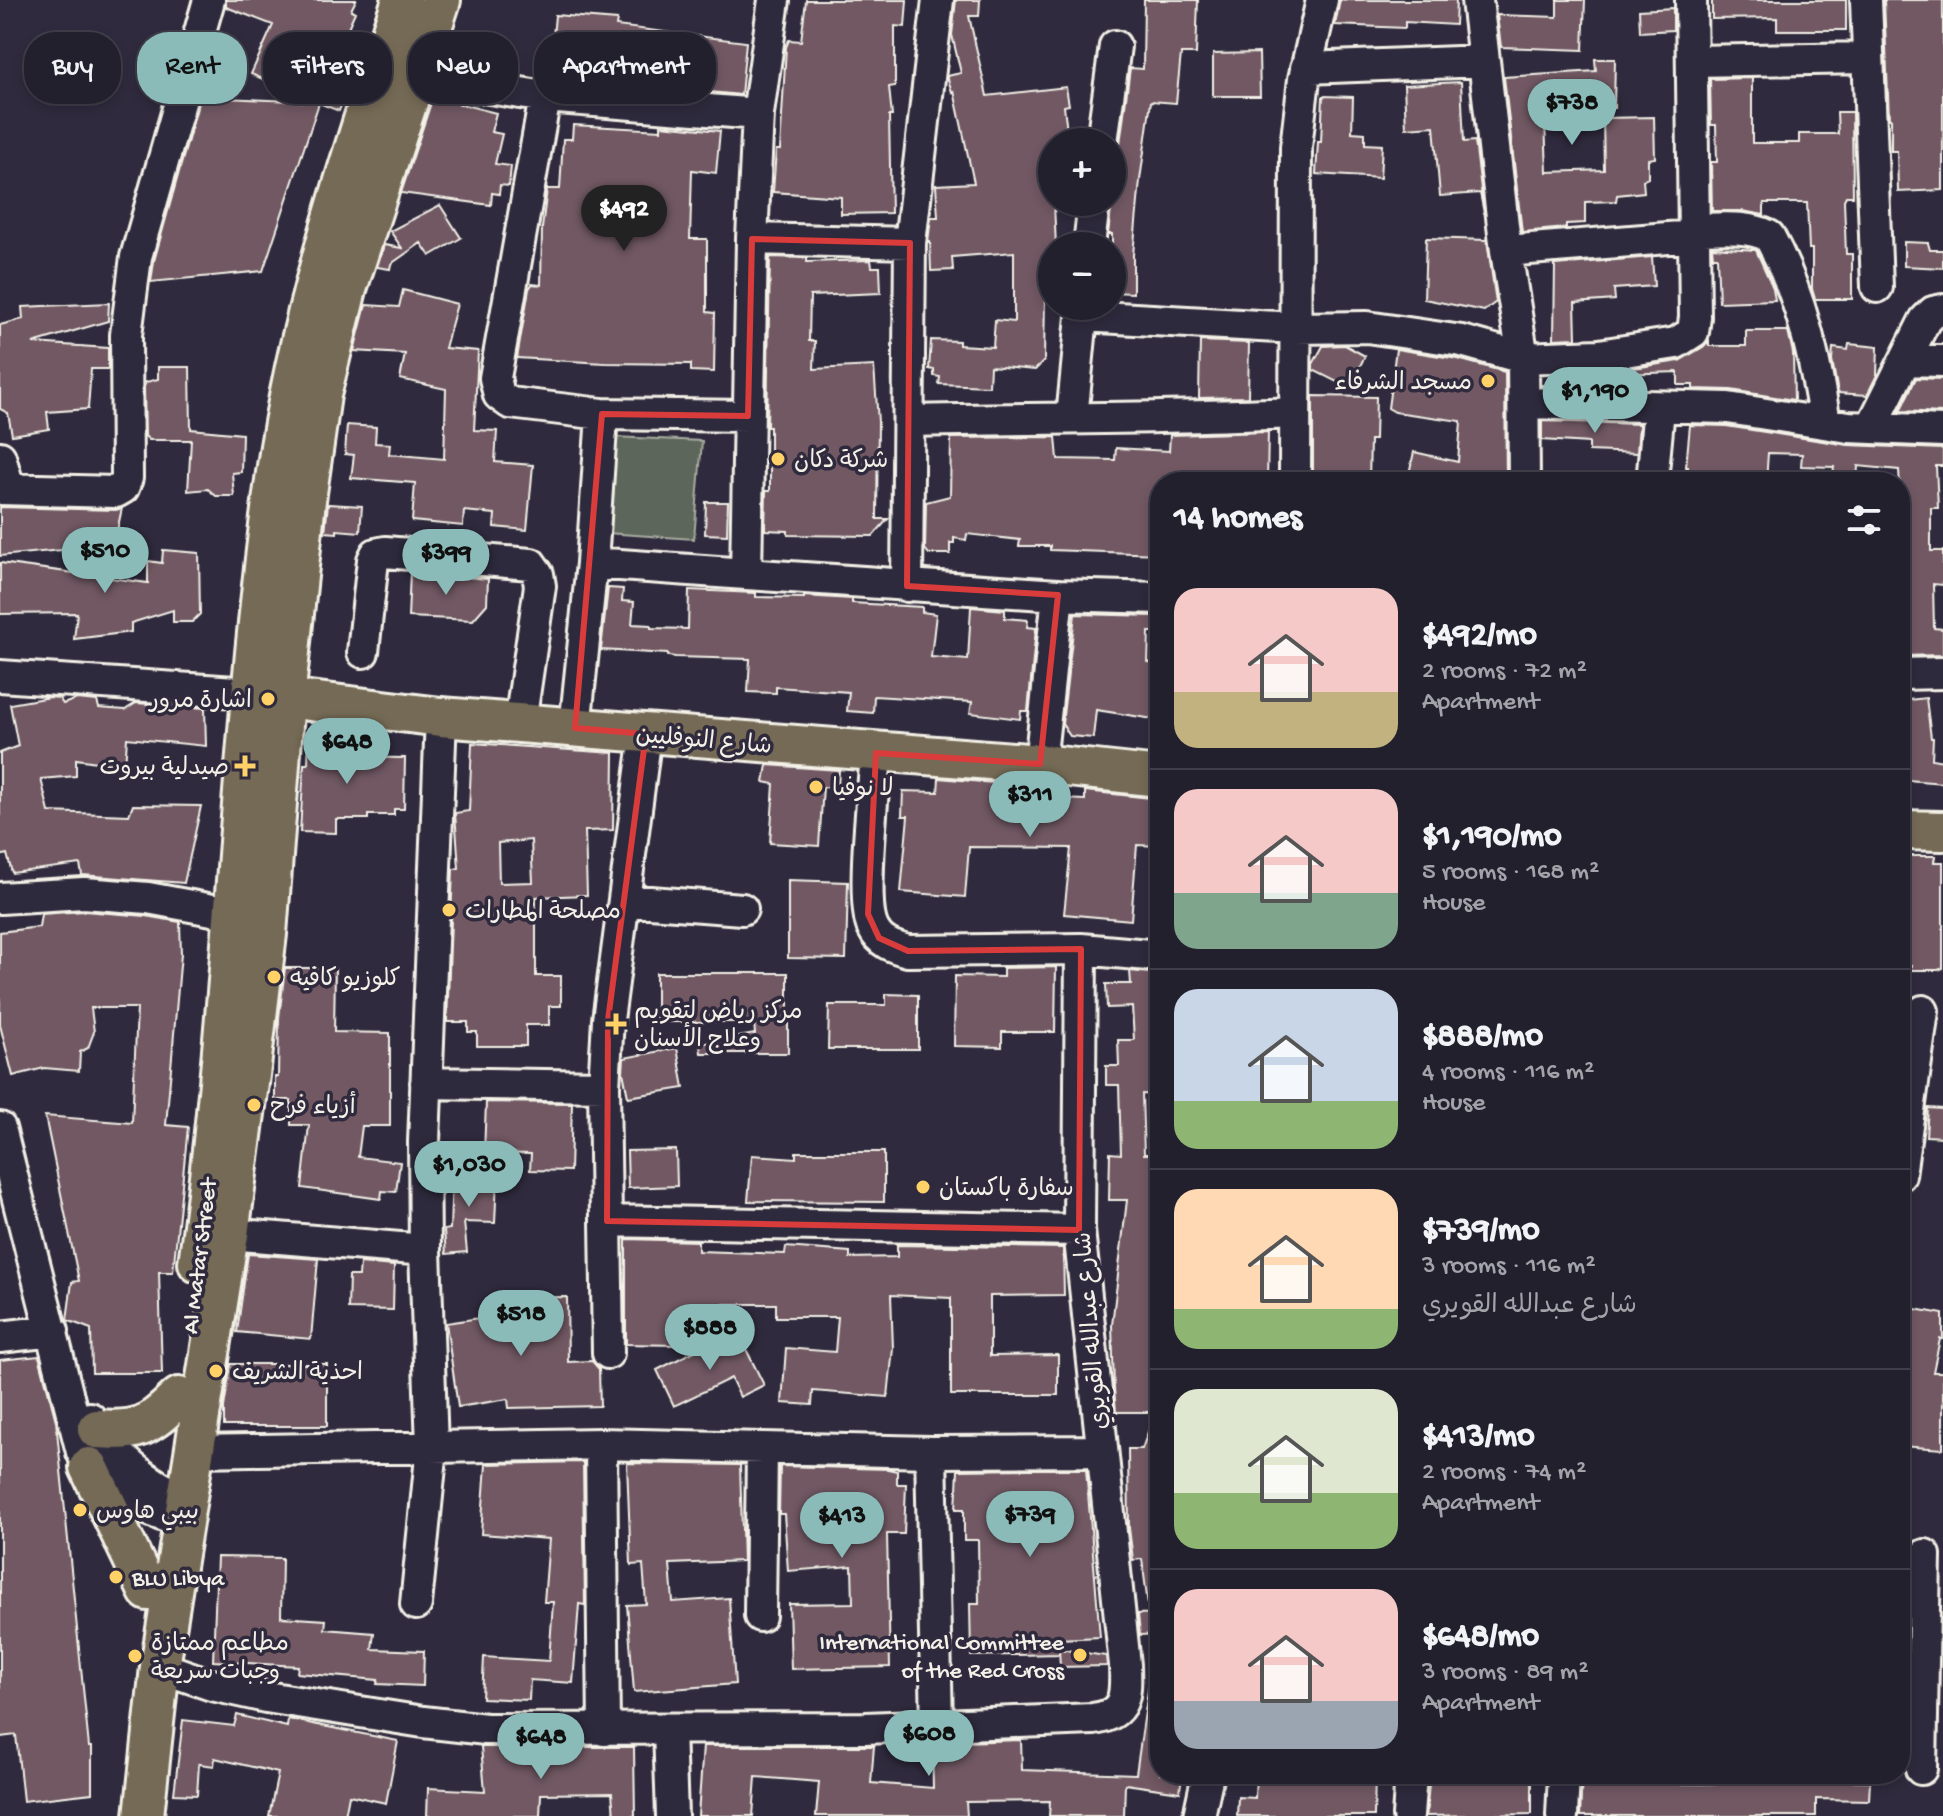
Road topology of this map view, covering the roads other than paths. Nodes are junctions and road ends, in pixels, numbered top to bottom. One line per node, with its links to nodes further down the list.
1 (209, 0): 47 (street)
2 (402, 0): 57 (main road)
3 (441, 0): 10 (main road)
4 (774, 0): 19 (street)
5 (938, 0): 23 (street)
6 (1322, 0): 15 (street)
7 (1477, 0): 13 (street)
8 (1691, 0): 14 (street)
9 (1866, 0): 12 (street)
10 (430, 32)
11 (1115, 46): 20 (street)
12 (1867, 58): 14 (street); 25 (street)
13 (1483, 61): 15 (street); 24 (street)
14 (1692, 61): 21 (street)
15 (1306, 68): 29 (street)
16 (408, 98): 57 (main road)
17 (544, 104): 36 (street)
18 (633, 104): 19 (street)
19 (758, 114): 22 (street)
20 (1104, 128)
21 (1693, 232): 24 (street); 30 (street); 40 (street)
22 (752, 239): 23 (street); 37 (street)
23 (910, 243): 39 (street)
24 (1506, 251): 30 (street)
25 (1877, 287)
26 (1943, 310): 31 (street)
27 (1126, 314): 29 (street)
28 (1081, 320): 38 (street)
29 (1296, 328): 30 (street); 35 (street)
30 (1523, 358): 33 (street)
31 (1905, 360): 32 (street); 41 (street)
32 (1943, 361)
33 (1525, 403): 34 (street); 45 (street)
34 (1659, 408): 40 (street); 46 (street)
35 (1293, 413): 38 (street); 44 (street)
36 (602, 414): 37 (street); 48 (street)
37 (748, 416): 49 (street)
38 (1072, 418): 39 (street)
39 (910, 421): 50 (street)
40 (1825, 423): 41 (street)
41 (1871, 428): 42 (street)
42 (1943, 431)
43 (0, 457): 47 (street)
44 (1295, 472)
45 (1524, 472)
46 (1653, 472)
47 (5, 488)
48 (592, 563): 49 (street); 60 (street)
49 (746, 574): 50 (street)
50 (907, 586): 51 (street)
51 (1058, 595): 52 (street); 63 (street)
52 (1150, 598)
53 (363, 652): 59 (street)
54 (1943, 673): 55 (street)
55 (1910, 674)
56 (0, 676): 57 (street)
57 (268, 696): 58 (main road, شارع النوفليين); 70 (main road, Al Matar Street); 80 (main road, Al Matar Street)
58 (441, 717): 59 (main road, شارع النوفليين); 74 (street)
59 (520, 723): 60 (main road, شارع النوفليين)
60 (575, 728): 61 (main road, شارع النوفليين)
61 (646, 734): 62 (main road, شارع النوفليين); 68 (street)
62 (876, 753): 63 (main road, شارع النوفليين); 71 (street)
63 (1040, 764): 64 (main road, شارع النوفليين)
64 (1150, 776)
65 (1910, 830): 66 (main road)
66 (1943, 831)
67 (0, 898): 70 (street)
68 (624, 900): 69 (street); 75 (street)
69 (742, 909)
70 (234, 914): 86 (main road, Al Matar Street)
71 (1081, 949): 72 (street); 79 (street, شارع عبدالله القويري)
72 (1150, 955)
73 (1922, 1011): 76 (street)
74 (426, 1083): 75 (street); 81 (street)
75 (604, 1086): 78 (street)
76 (1910, 1100)
77 (0, 1128): 82 (street)
78 (607, 1221): 79 (street); 84 (street)
79 (1079, 1230): 92 (street, شارع عبدالله القويري)
80 (229, 1234): 81 (street); 91 (main road, Al Matar Street)
81 (425, 1250): 89 (street)
82 (53, 1331): 83 (street); 85 (street)
83 (0, 1337)
84 (608, 1353)
85 (64, 1379): 87 (street); 94 (street)
86 (179, 1397): 87 (main road); 95 (main road, Al Matar Street)
87 (97, 1429): 95 (street)
88 (601, 1444): 89 (street); 90 (street); 102 (street)
89 (432, 1447): 91 (street); 98 (street)
90 (762, 1448): 93 (street); 99 (street)
91 (196, 1451): 95 (main road, Al Matar Street)
92 (1101, 1451): 93 (street); 101 (street, شارع عبدالله القويري)
93 (931, 1452): 101 (street)
94 (89, 1467): 95 (street); 97 (main road)
95 (173, 1507): 97 (main road, Al Matar Street); 100 (main road, Al Matar Street)
96 (1923, 1554): 104 (street)
97 (148, 1591): 108 (main road, Al Matar Street)
98 (416, 1604)
99 (760, 1616)
100 (160, 1667): 102 (street); 109 (main road, Al Matar Street)
101 (937, 1725): 103 (street)
102 (604, 1730): 103 (street)
103 (669, 1730): 110 (street)
104 (1921, 1770)
105 (1206, 1784): 111 (street)
106 (1410, 1784): 112 (street)
107 (1564, 1784): 113 (street)
108 (117, 1816)
109 (144, 1816)
110 (672, 1816)
111 (1199, 1816)
112 (1408, 1816)
113 (1562, 1816)

